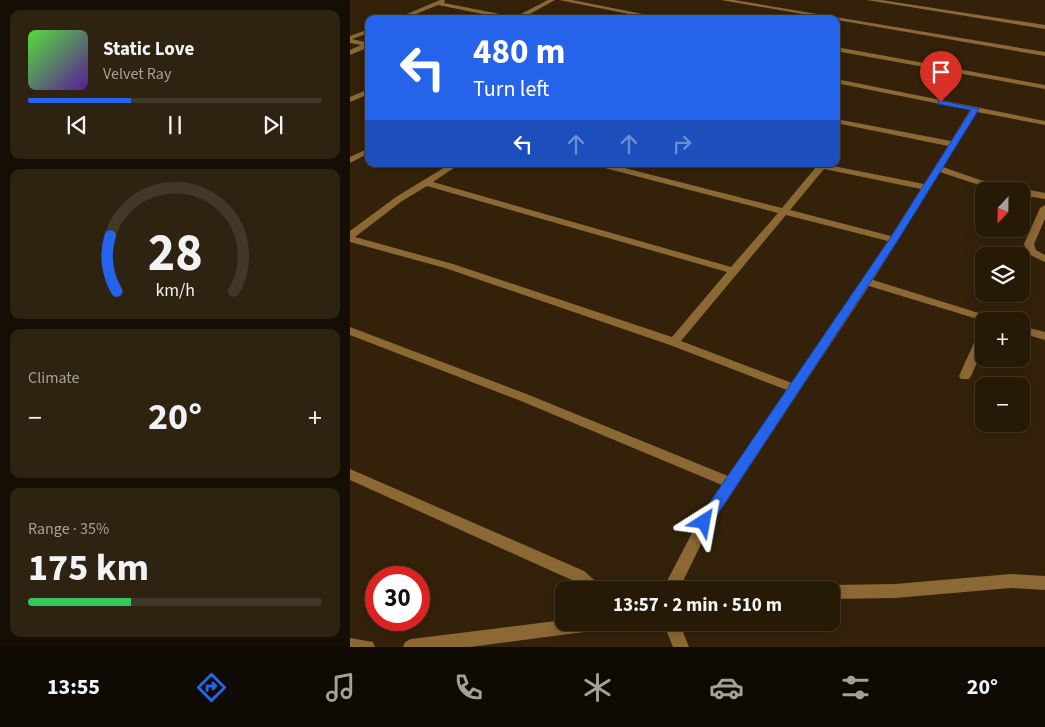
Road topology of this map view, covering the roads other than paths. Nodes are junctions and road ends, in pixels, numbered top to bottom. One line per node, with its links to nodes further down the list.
1 (444, 0): 7 (street)
2 (552, 0): 11 (street)
3 (562, 0): 12 (street)
4 (724, 0): 13 (street)
5 (870, 0): 8 (street)
6 (931, 0): 8 (street)
7 (437, 3): 9 (street); 10 (street)
8 (924, 8): 15 (street)
9 (408, 15)
10 (496, 15)
11 (524, 15)
12 (643, 15)
13 (813, 15)
14 (840, 20): 22 (street)
15 (1045, 27)
16 (365, 32): 17 (street)
17 (350, 39): 18 (street)
18 (365, 44)
19 (365, 46): 21 (street)
20 (840, 50): 24 (street)
21 (350, 53)
22 (1045, 54)
23 (840, 83): 27 (street)
24 (1045, 87)
25 (365, 93): 26 (street)
26 (350, 100)
27 (975, 109): 29 (street); 30 (street)
28 (840, 122): 30 (street)
29 (1045, 123)
30 (952, 144): 37 (street)
31 (365, 152): 32 (street)
32 (350, 160)
33 (451, 167): 39 (street)
34 (612, 167): 44 (street)
35 (816, 167): 44 (street)
36 (827, 167): 40 (street)
37 (937, 168): 38 (street); 40 (street)
38 (978, 182)
39 (426, 183): 45 (street); 48 (street)
40 (925, 187): 46 (street)
41 (1030, 194): 42 (street)
42 (1045, 196)
43 (1045, 208): 47 (street)
44 (783, 211): 46 (street); 48 (street)
45 (350, 237): 54 (street)
46 (894, 240): 49 (street)
47 (1045, 259)
48 (733, 270): 54 (street)
49 (865, 281): 50 (street); 57 (street)
50 (975, 316)
51 (350, 331): 59 (street)
52 (1030, 332): 53 (street)
53 (1045, 336)
54 (674, 342): 57 (street)
55 (975, 354): 56 (street)
56 (965, 376)
57 (795, 389): 59 (street)
58 (350, 474): 60 (street)
59 (731, 483): 61 (street)
60 (584, 581)
61 (676, 581)
62 (1045, 583): 63 (street)
63 (840, 592)
64 (555, 629): 68 (street)
65 (675, 631): 69 (street)
66 (350, 646): 67 (street)
67 (367, 647)
68 (412, 647)
69 (681, 647)

